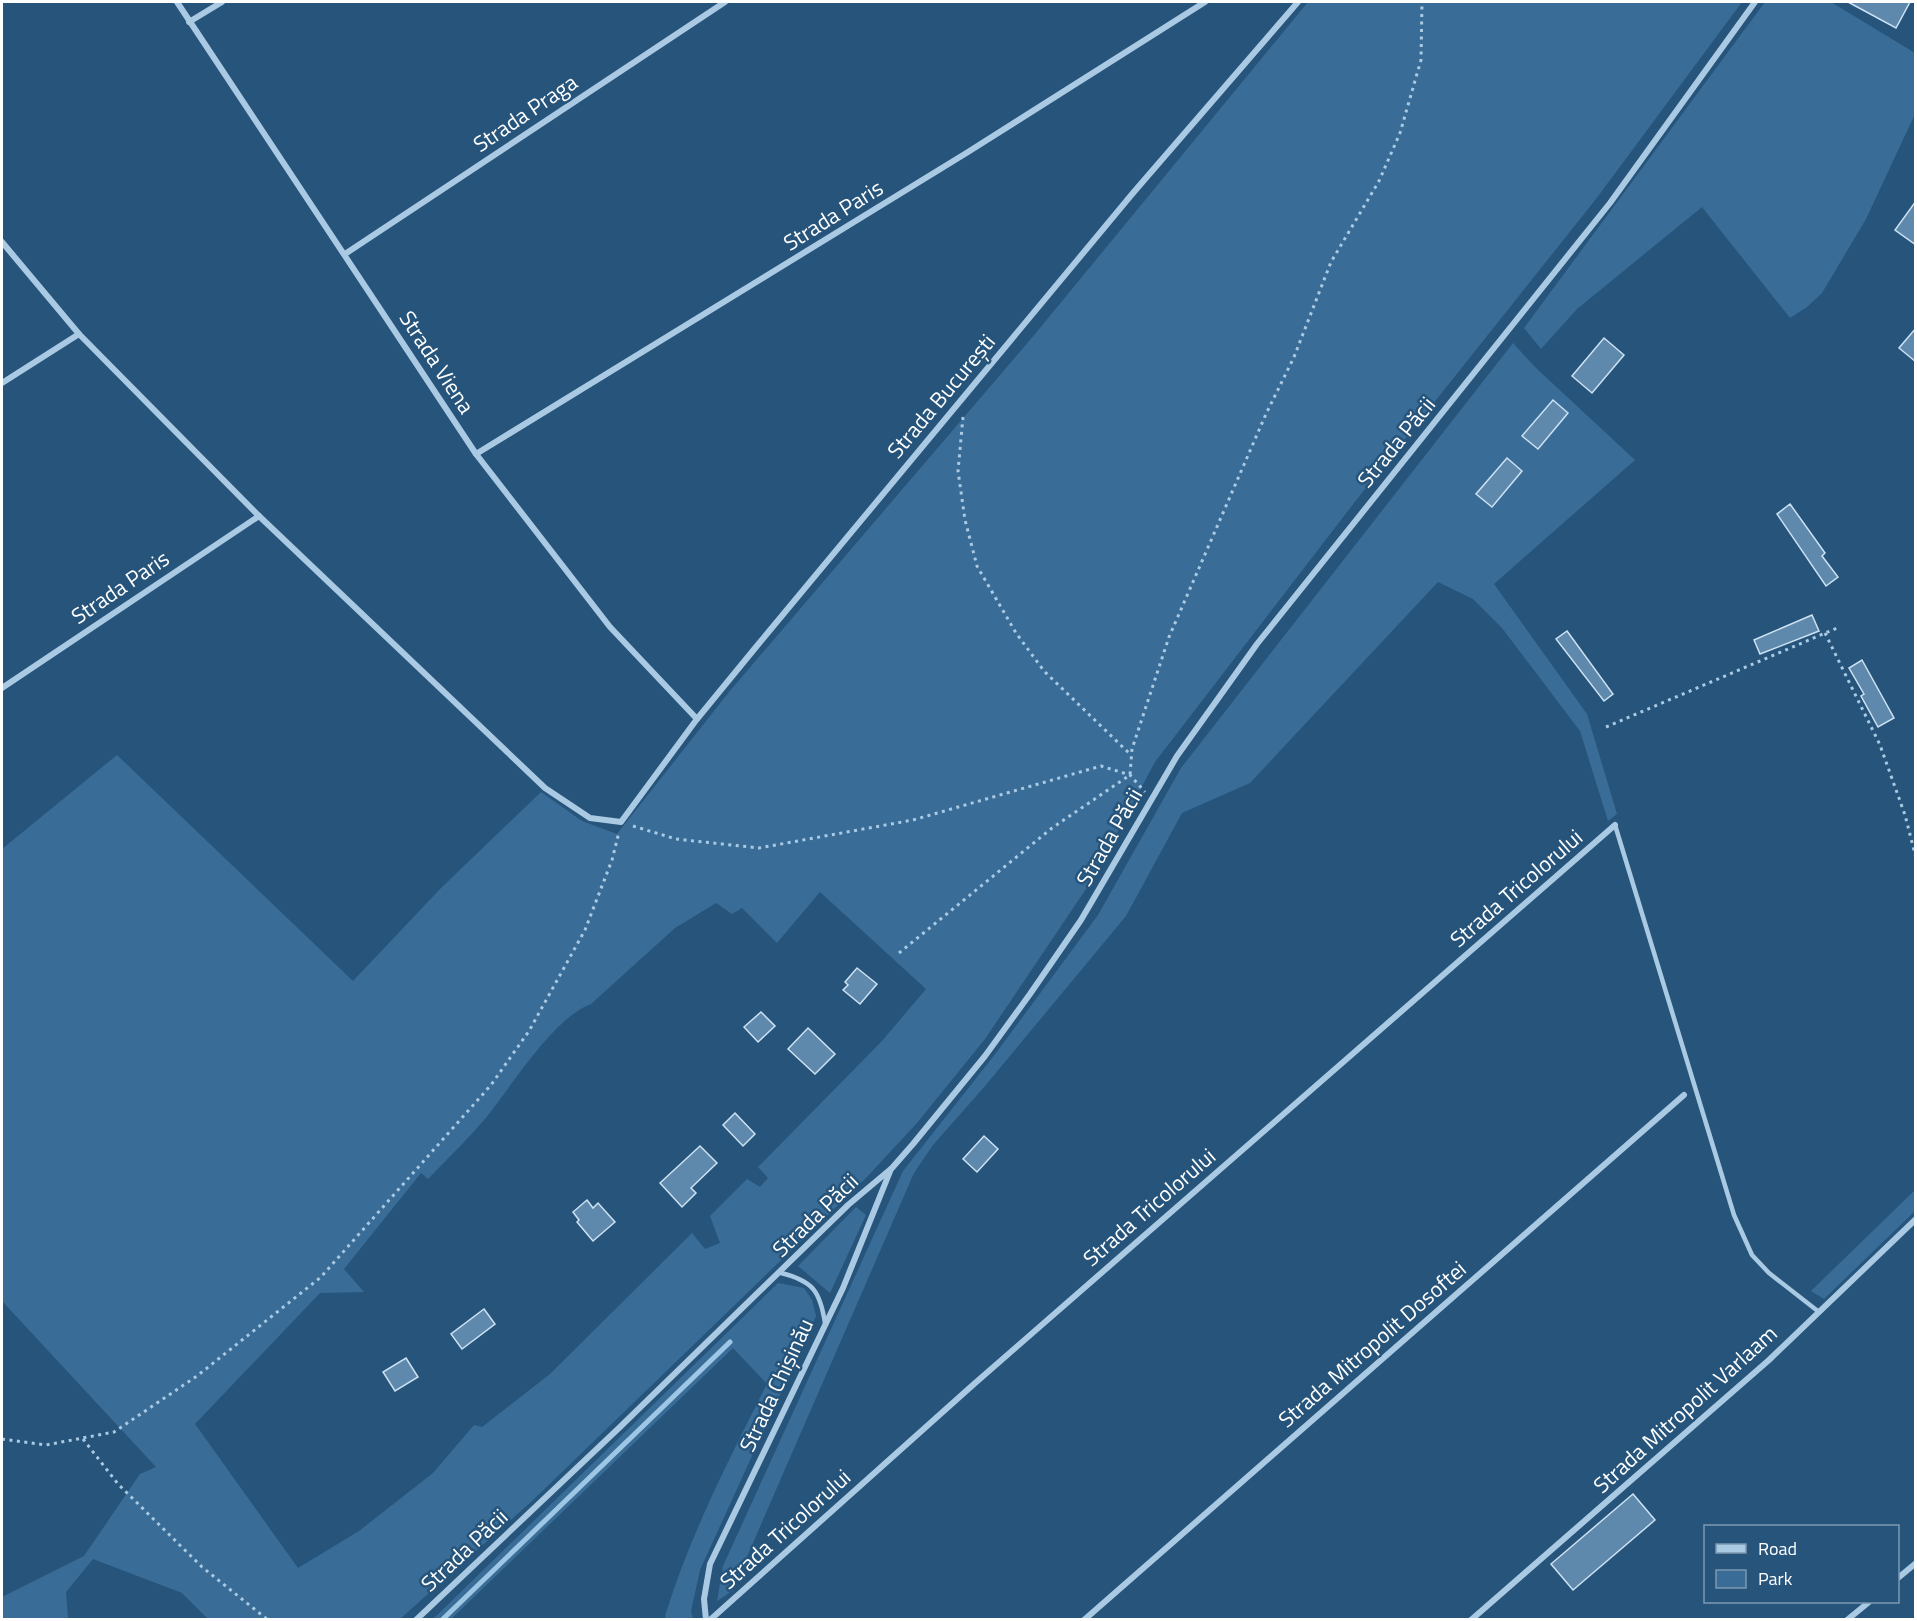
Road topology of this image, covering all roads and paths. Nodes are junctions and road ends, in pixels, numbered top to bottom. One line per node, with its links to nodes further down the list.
1 (177, 2): 8 (street, Strada Viena)
2 (222, 2): 8 (street)
3 (724, 2): 10 (street, Strada Praga)
4 (1205, 2): 14 (street, Strada Paris)
5 (1298, 2): 13 (street, Strada București)
6 (1422, 2): 21 (path)
7 (1755, 2): 23 (street, Strada Păcii)
8 (189, 22): 10 (street, Strada Viena)
9 (2, 242): 11 (street)
10 (345, 254): 14 (street, Strada Viena)
11 (79, 334): 12 (street); 15 (street)
12 (2, 383)
13 (965, 395): 19 (street, Strada București); 21 (path)
14 (476, 454): 19 (street, Strada Viena)
15 (259, 516): 18 (street, Strada Paris); 24 (street)
16 (1838, 628): 17 (path)
17 (1825, 633): 20 (path); 26 (path)
18 (2, 688)
19 (697, 719): 24 (street, Strada București)
20 (1606, 727)
21 (1131, 755): 22 (path)
22 (1130, 775): 23 (path); 24 (path); 27 (path)
23 (1152, 800): 29 (street, Strada Păcii)
24 (621, 822): 35 (path)
25 (1615, 825): 32 (lane); 41 (street, Strada Tricolorului)
26 (1916, 858)
27 (899, 953)
28 (1684, 1095): 42 (street, Strada Mitropolit Dosoftei)
29 (892, 1168): 31 (street, Strada Păcii); 33 (street, Strada Chișinău)
30 (1916, 1219): 32 (street, Strada Mitropolit Varlaam)
31 (781, 1272): 33 (lane); 40 (street, Strada Păcii)
32 (1819, 1312): 43 (street, Strada Mitropolit Varlaam)
33 (825, 1323): 41 (street, Strada Chișinău)
34 (2, 1439): 35 (path)
35 (83, 1439): 39 (path)
36 (1916, 1563): 37 (street)
37 (1899, 1577)
38 (1868, 1603): 44 (street)
39 (268, 1620)
40 (416, 1620)
41 (708, 1620)
42 (1084, 1620)
43 (1471, 1620)
44 (1847, 1620)

